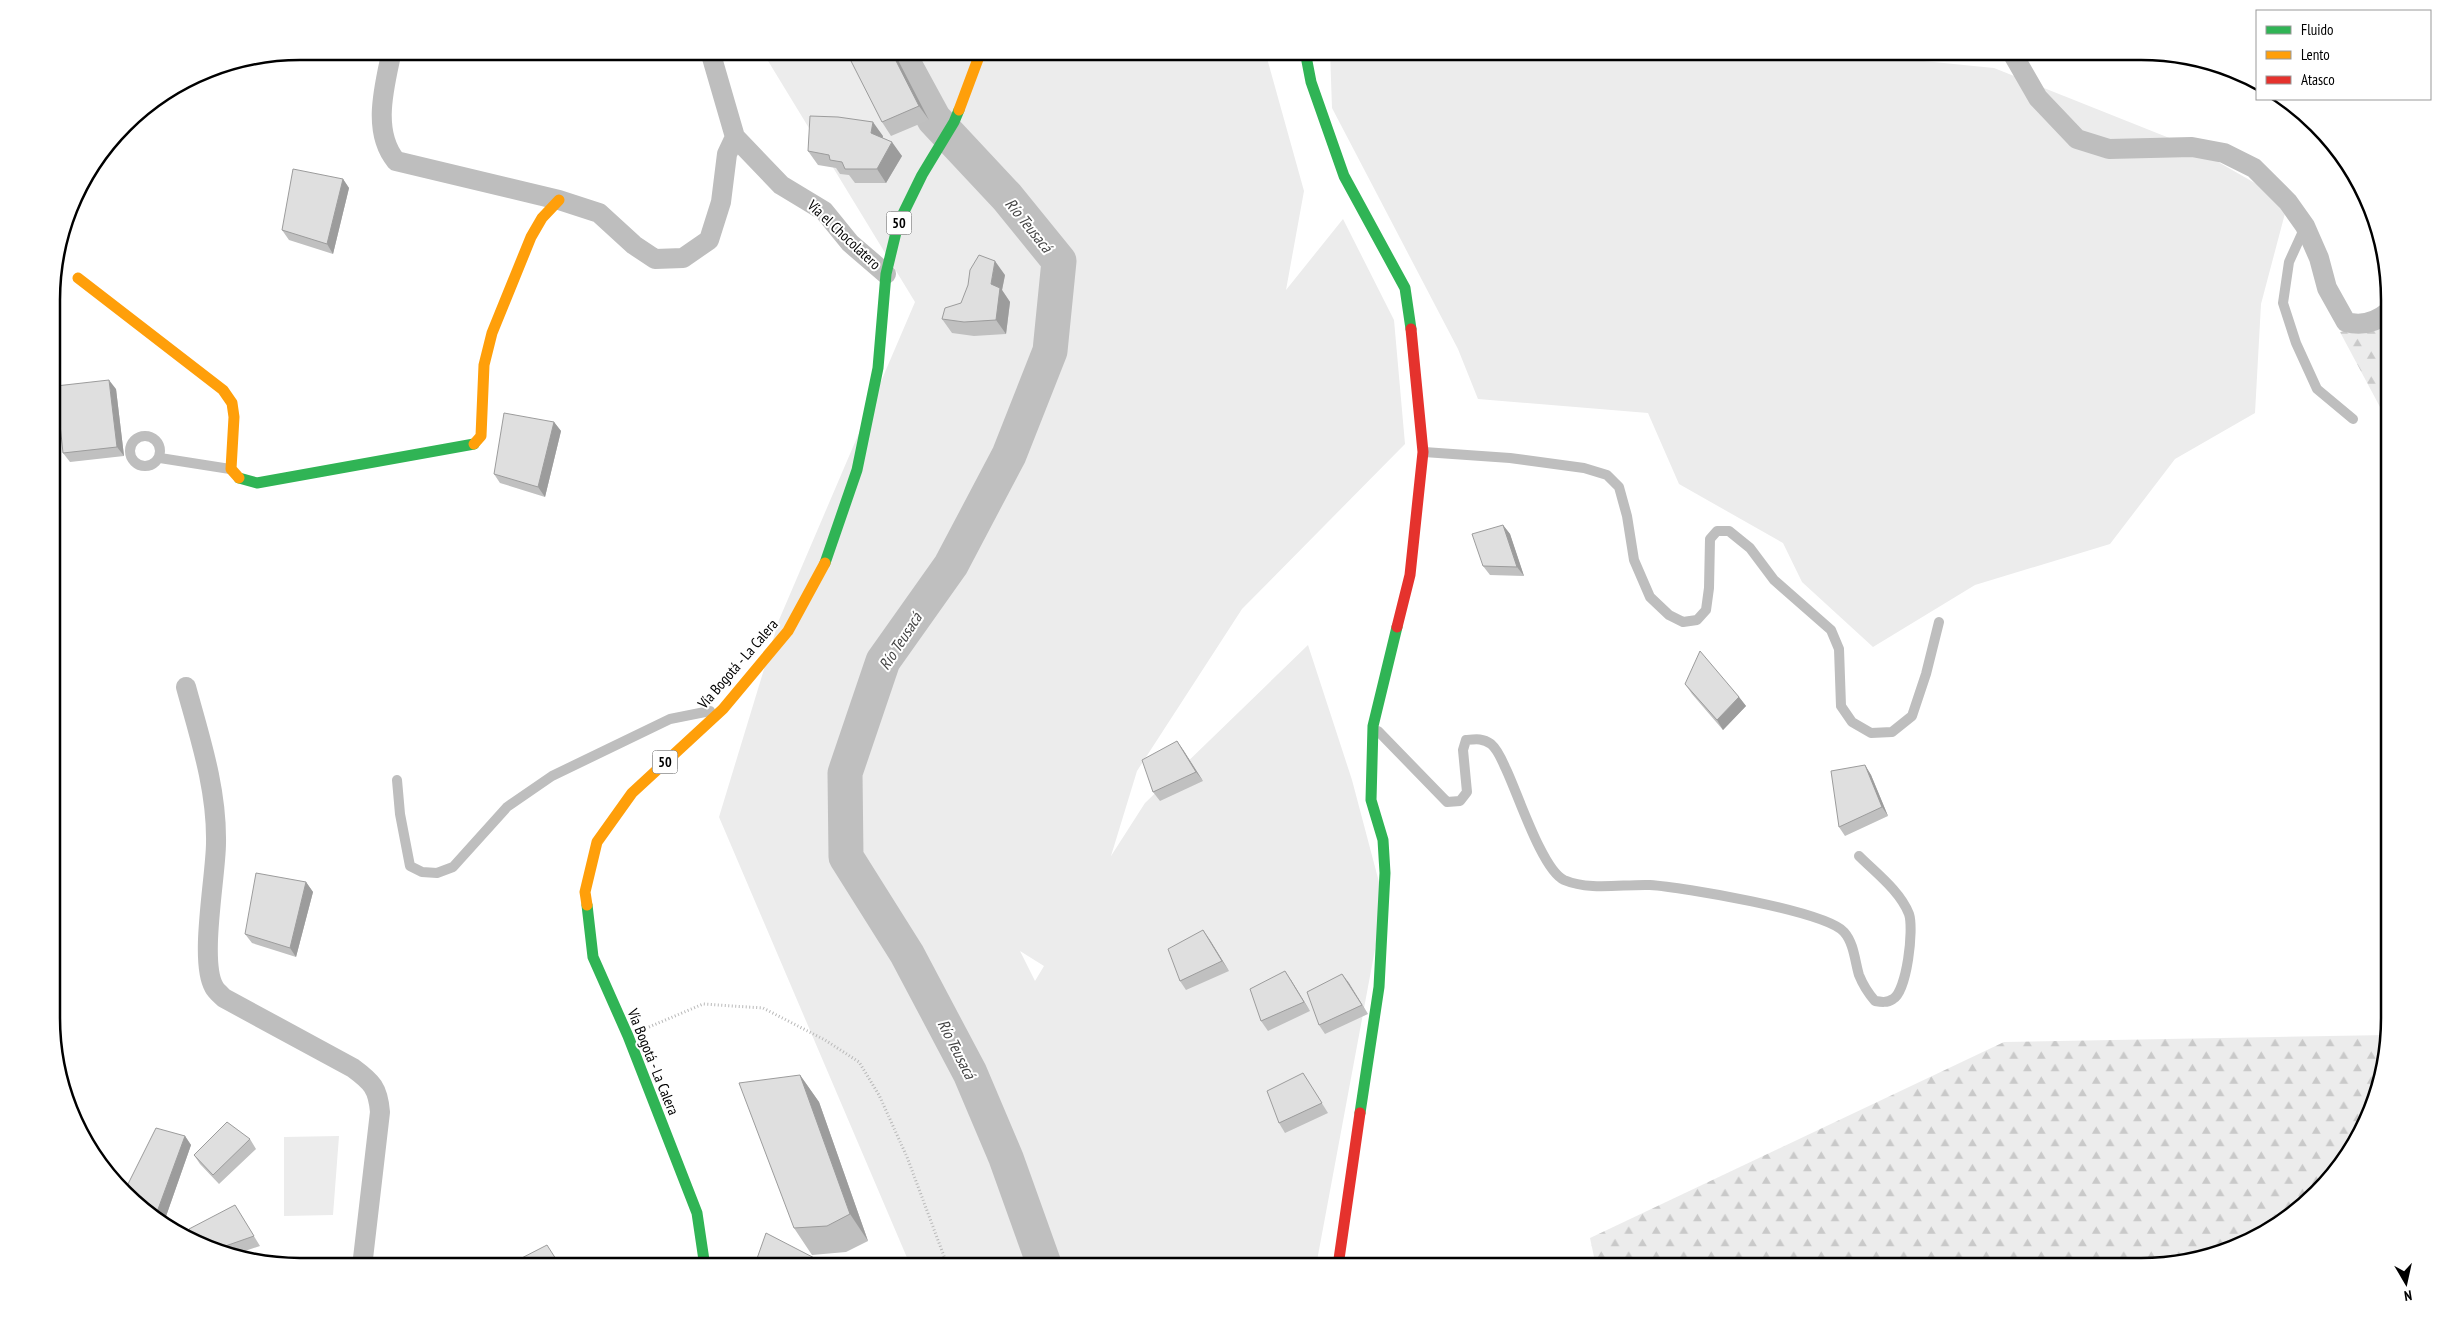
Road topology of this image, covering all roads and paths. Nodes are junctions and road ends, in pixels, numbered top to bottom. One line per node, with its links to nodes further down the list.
1 (390, 60): 7 (street)
2 (713, 60): 6 (street, Vía el Chocolatero)
3 (978, 60): 9 (street, Vía Bogotá - La Calera / 50)
4 (1307, 60): 13 (street)
5 (2016, 60): 8 (street)
6 (735, 137): 7 (street); 9 (street, Vía el Chocolatero)
7 (559, 200): 15 (street)
8 (2305, 226): 11 (street); 12 (lane)
9 (886, 274): 18 (street, Vía Bogotá - La Calera / 50)
10 (78, 278): 15 (street)
11 (2381, 317)
12 (2353, 419)
13 (1423, 452): 16 (lane); 19 (street)
14 (160, 458): 15 (lane)
15 (231, 469)
16 (1939, 622)
17 (186, 687): 23 (street)
18 (723, 709): 20 (lane); 22 (street, Vía Bogotá - La Calera / 50)
19 (1374, 726): 21 (lane); 26 (street)
20 (397, 780)
21 (1859, 856)
22 (628, 1036): 24 (street, Vía Bogotá - La Calera / 50); 25 (path)
23 (363, 1258)
24 (704, 1258)
25 (945, 1258)
26 (1339, 1258)

